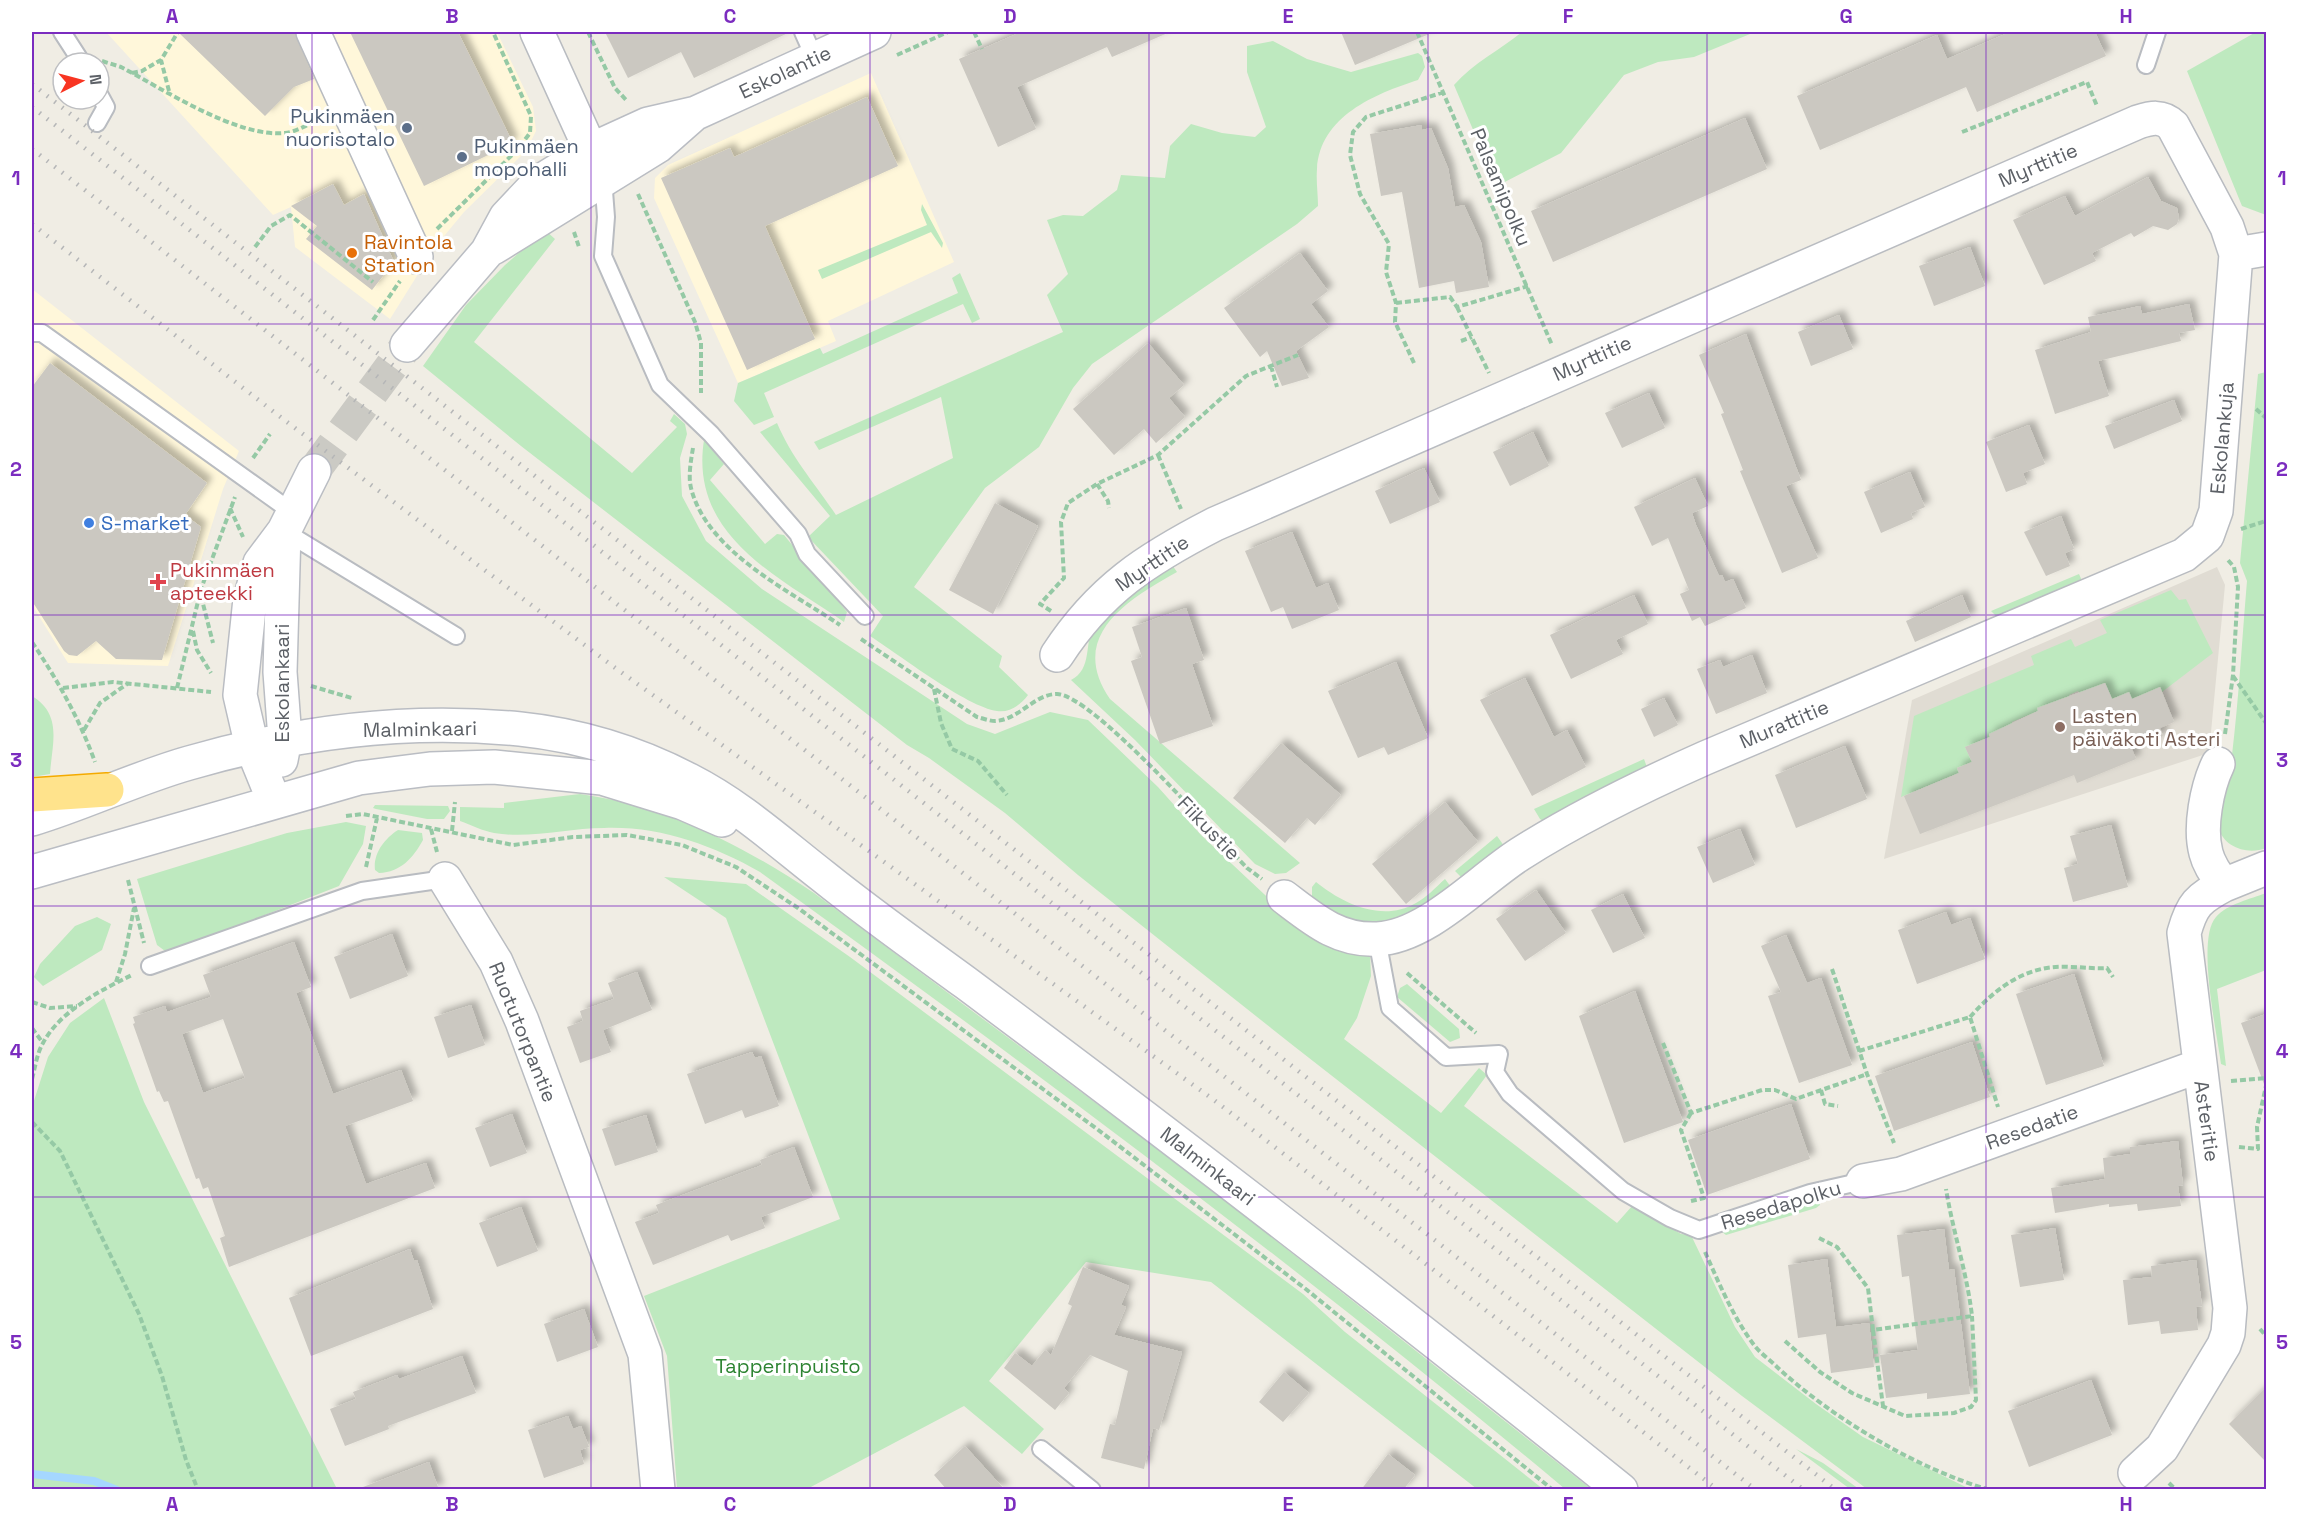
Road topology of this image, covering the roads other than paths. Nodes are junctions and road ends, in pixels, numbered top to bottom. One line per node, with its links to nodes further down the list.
1 (62, 32): 7 (lane)
2 (313, 32): 15 (street)
3 (537, 32): 13 (street)
4 (874, 32): 6 (street, Eskolantie)
5 (2157, 32): 8 (lane)
6 (809, 45): 10 (street, Eskolantie)
7 (75, 51)
8 (2146, 65)
9 (103, 111): 11 (lane)
10 (696, 113): 13 (street, Eskolantie); 13 (street, Eskolantie)
11 (99, 119)
12 (2162, 119): 14 (street, Eskolankuja); 23 (street, Myrttitie)
13 (597, 164): 17 (street); 21 (lane)
14 (2251, 252): 20 (street, Eskolankuja)
15 (416, 257)
16 (32, 333): 19 (lane)
17 (407, 345)
18 (314, 471): 19 (street, Eskolankaari)
19 (288, 522): 22 (lane); 24 (street, Eskolankaari); 25 (street, Eskolankaari)
20 (2207, 536): 37 (street, Murattitie)
21 (865, 616)
22 (456, 636)
23 (1057, 655)
24 (285, 739): 25 (street, Malminkaari); 29 (street, Eskolankaari); 31 (street, Malminkaari)
25 (252, 747): 27 (street, Malminkaari); 29 (street, Eskolankaari)
26 (2218, 764): 35 (street)
27 (101, 776): 28 (highway); 30 (street, Malminkaari)
28 (32, 795)
29 (274, 801): 31 (street, Malminkaari); 33 (street, Malminkaari)
30 (32, 819)
31 (790, 850): 45 (street, Malminkaari)
32 (2266, 868): 35 (street, Asteritie)
33 (32, 872)
34 (445, 879): 38 (lane, Ruotutorpantie); 43 (street, Ruotutorpantie)
35 (2224, 885): 39 (street, Asteritie)
36 (1284, 897): 37 (street)
37 (1377, 939): 40 (lane, Resedapolku)
38 (150, 966)
39 (2210, 1074): 40 (street, Resedatie); 42 (street, Asteritie)
40 (1863, 1181)
41 (1041, 1449): 44 (lane)
42 (2134, 1473)
43 (658, 1490)
44 (1092, 1490)
45 (1621, 1490)

